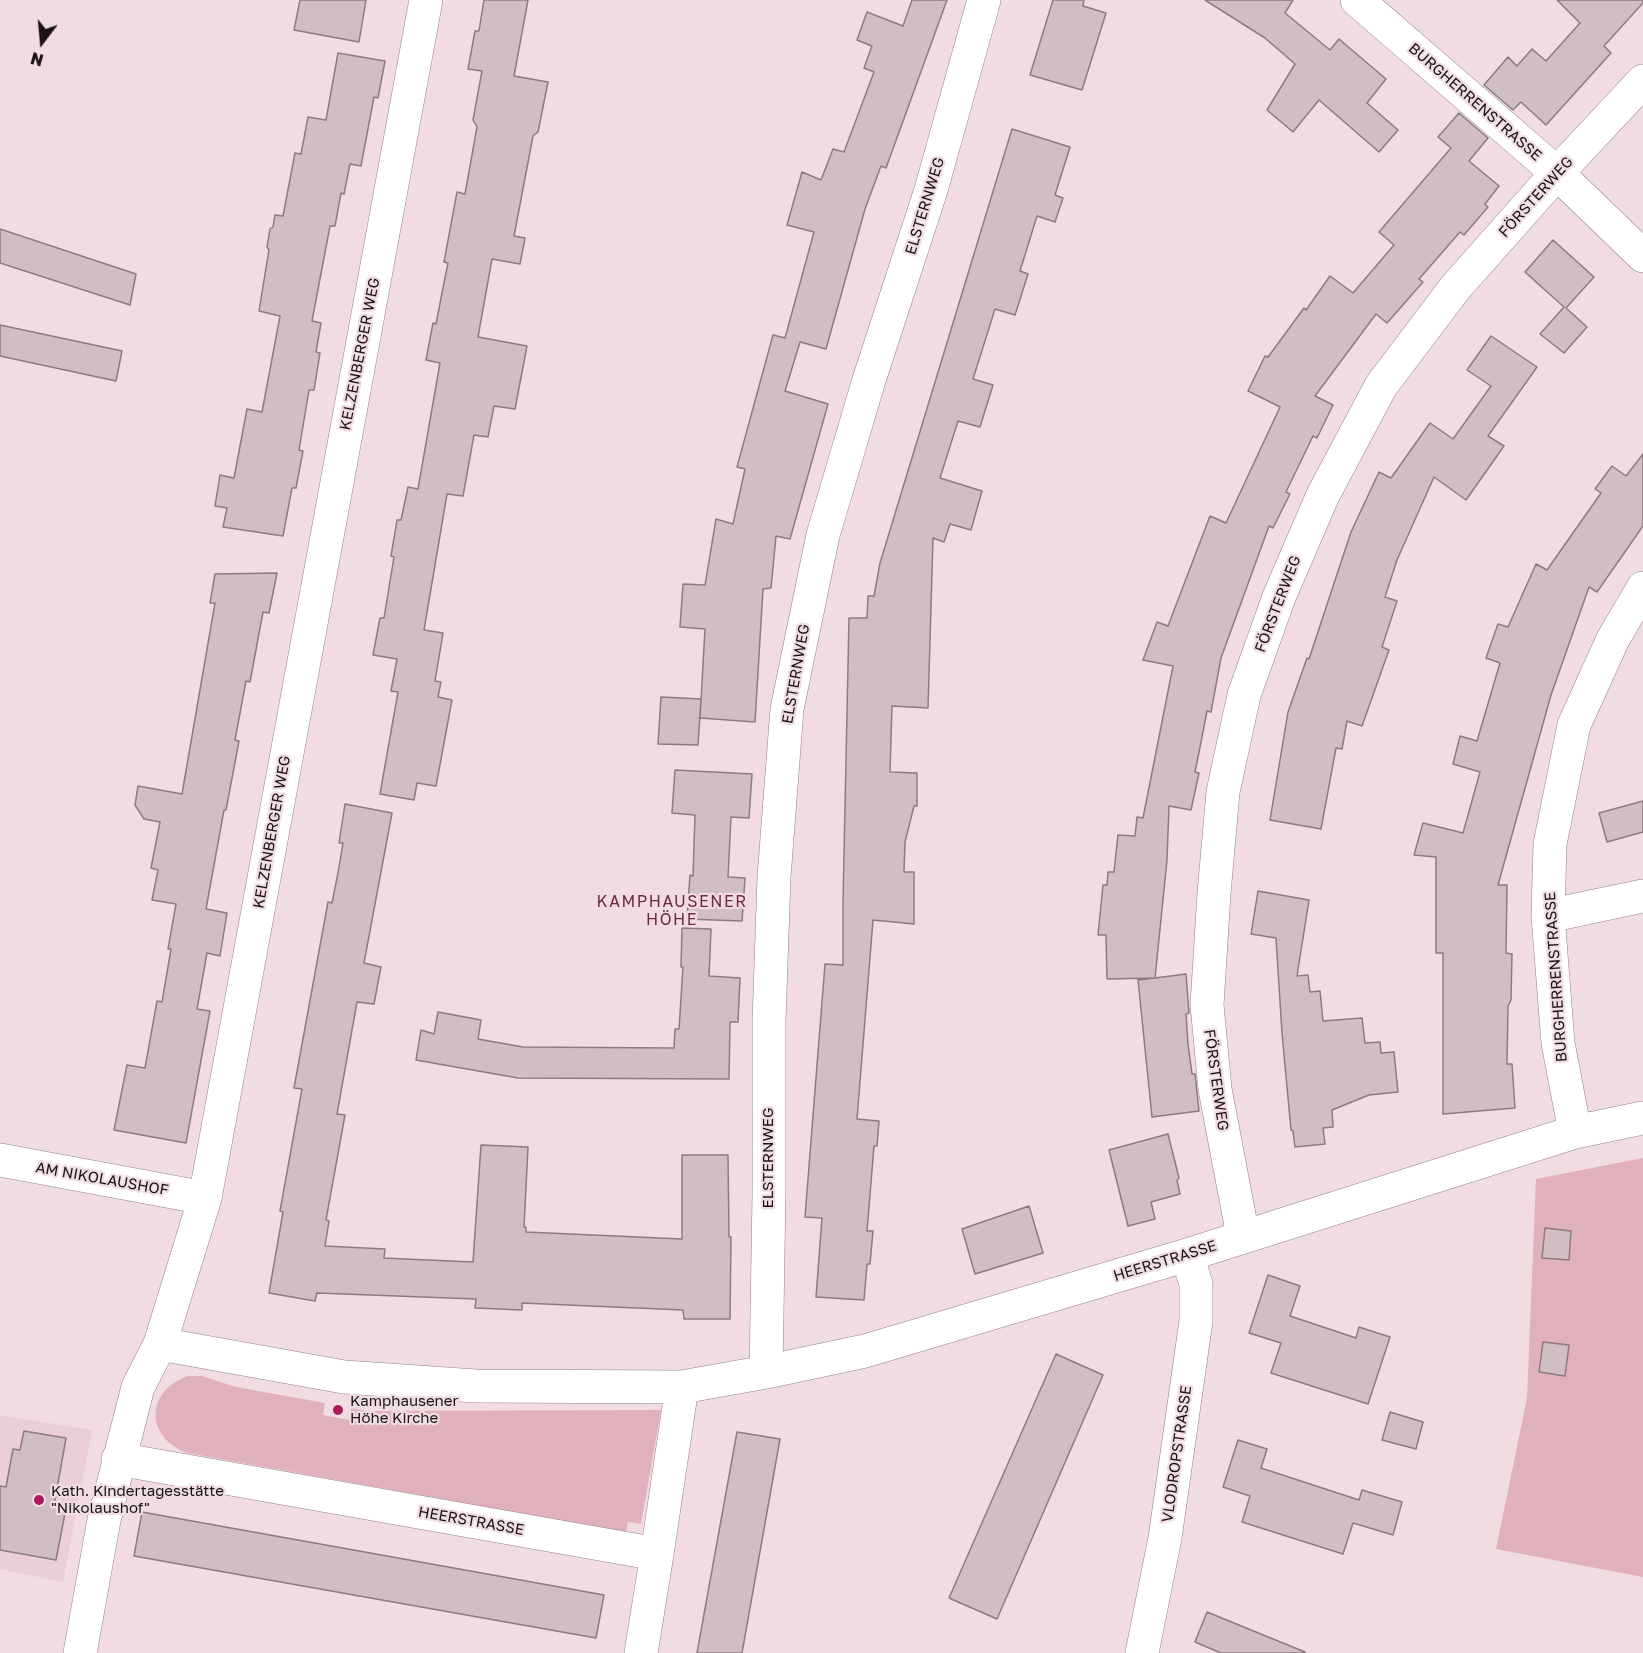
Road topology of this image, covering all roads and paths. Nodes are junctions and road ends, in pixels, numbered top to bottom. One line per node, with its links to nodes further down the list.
1 (426, 0): 13 (street, KELZENBERGER WEG)
2 (984, 0): 17 (street, ELSTERNWEG)
3 (1357, 0): 5 (street, BURGHERRENSTRASSE)
4 (1643, 81): 5 (street, FÖRSTERWEG)
5 (1557, 173): 6 (street, BURGHERRENSTRASSE); 14 (street, FÖRSTERWEG)
6 (1643, 256)
7 (1643, 588): 9 (street, BURGHERRENSTRASSE)
8 (1643, 896): 9 (street)
9 (1548, 916): 11 (street, BURGHERRENSTRASSE)
10 (1643, 1118): 11 (street, HEERSTRASSE)
11 (1575, 1132): 14 (street, HEERSTRASSE)
12 (0, 1160): 13 (street, AM NIKOLAUSHOF)
13 (205, 1198): 16 (street, KELZENBERGER WEG)
14 (1243, 1236): 15 (street, HEERSTRASSE)
15 (1187, 1255): 17 (street, HEERSTRASSE); 23 (street, VLODROPSTRASSE)
16 (160, 1344): 18 (street, HEERSTRASSE); 19 (street, KELZENBERGER WEG)
17 (766, 1372): 18 (street, HEERSTRASSE)
18 (682, 1387): 20 (street)
19 (118, 1459): 20 (street, HEERSTRASSE); 21 (street, KELZENBERGER WEG)
20 (657, 1554): 22 (street)
21 (80, 1653)
22 (641, 1653)
23 (1142, 1653)

